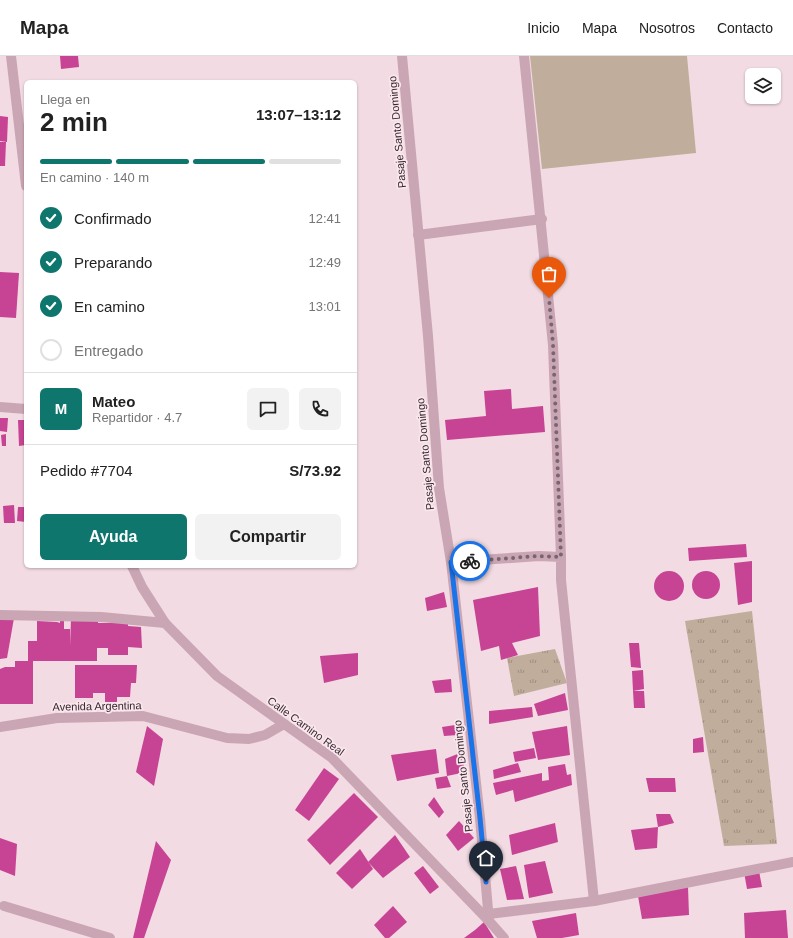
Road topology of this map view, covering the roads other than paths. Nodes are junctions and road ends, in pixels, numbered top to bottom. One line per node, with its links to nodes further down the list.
1 (11, 56): 4 (street)
2 (402, 56): 6 (street, Pasaje Santo Domingo)
3 (524, 56): 5 (street)
4 (24, 169)
5 (542, 220): 6 (street); 9 (street)
6 (418, 235): 10 (street, Pasaje Santo Domingo)
7 (0, 408): 8 (street)
8 (24, 409)
9 (561, 557): 10 (street); 17 (street)
10 (451, 562): 19 (street, Pasaje Santo Domingo)
11 (133, 568): 13 (street, Calle Camino Real)
12 (0, 615): 13 (street)
13 (165, 623): 14 (street, Calle Camino Real)
14 (284, 724): 15 (street, Avenida Argentina); 19 (street, Calle Camino Real)
15 (0, 727)
16 (793, 862): 17 (street)
17 (594, 901): 19 (street)
18 (4, 906): 20 (street)
19 (489, 917): 21 (street, Calle Camino Real)
20 (110, 938)
21 (504, 938)

